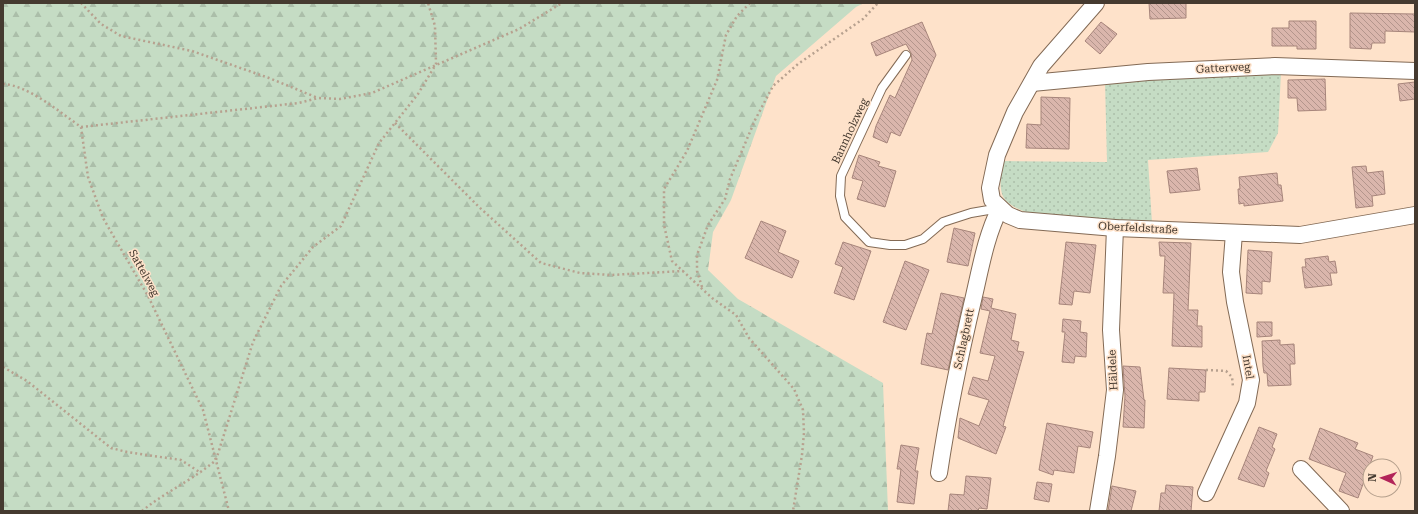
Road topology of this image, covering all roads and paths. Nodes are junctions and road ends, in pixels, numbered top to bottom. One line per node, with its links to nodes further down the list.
1 (81, 3): 12 (path)
2 (428, 3): 8 (path)
3 (562, 3): 8 (path)
4 (750, 3): 19 (path)
5 (878, 3): 20 (path)
6 (1096, 3): 10 (street, Oberfeldstraße)
7 (906, 55): 15 (lane, Bannholzweg)
8 (436, 64): 12 (path); 13 (path)
9 (1415, 71): 10 (street, Gatterweg)
10 (1032, 83): 15 (street, Oberfeldstraße)
11 (3, 84): 14 (path)
12 (318, 98): 14 (path)
13 (395, 123): 19 (path); 24 (path)
14 (81, 127): 24 (path, Sattelweg)
15 (1000, 208): 17 (street, Oberfeldstraße); 27 (street, Schlagbrett)
16 (1415, 215): 18 (street, Oberfeldstraße)
17 (1115, 228): 18 (street, Oberfeldstraße); 32 (street, Häldele)
18 (1234, 233): 28 (street, Intel)
19 (683, 272): 20 (path)
20 (703, 288): 31 (path)
21 (3, 367): 26 (path)
22 (1206, 370): 23 (path)
23 (1234, 392)
24 (216, 460): 26 (path); 30 (path, Sattelweg)
25 (1300, 469): 33 (street)
26 (201, 473): 29 (path)
27 (939, 473)
28 (1206, 493)
29 (142, 511)
30 (229, 511)
31 (793, 511)
32 (1098, 511)
33 (1341, 511)

